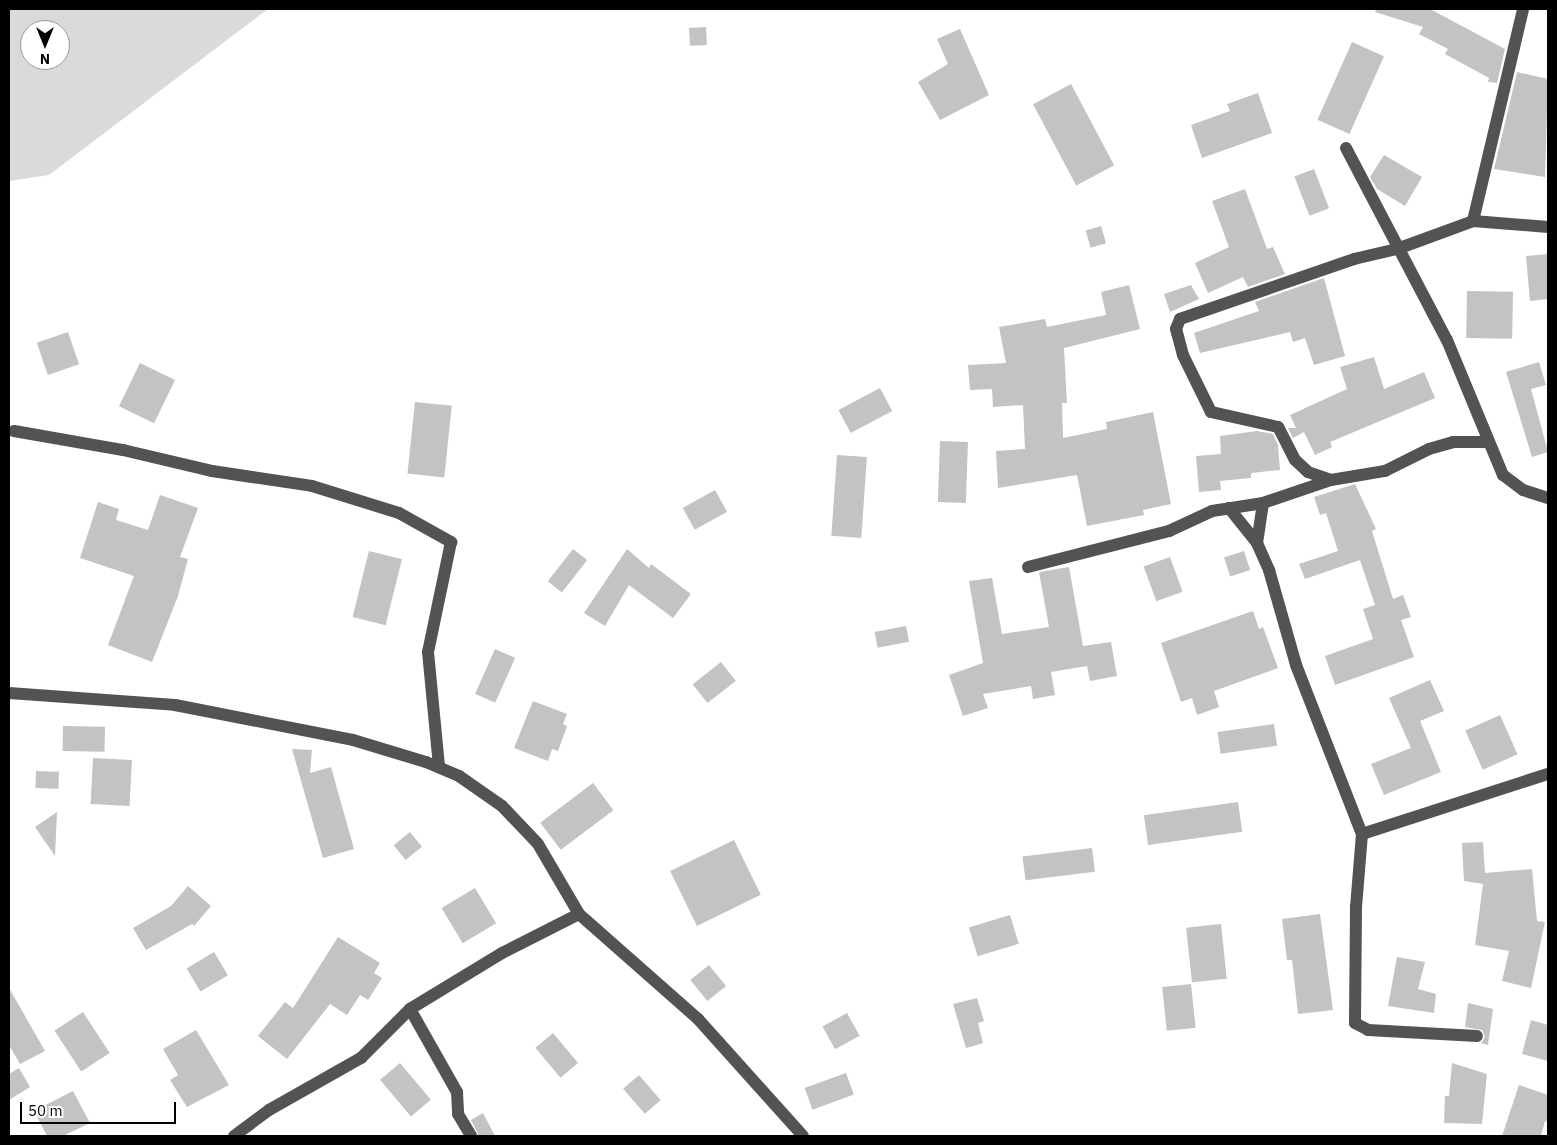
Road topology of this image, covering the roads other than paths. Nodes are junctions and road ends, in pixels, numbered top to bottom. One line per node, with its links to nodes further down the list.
1 (1523, 9): 3 (street)
2 (1346, 148): 5 (street)
3 (1473, 221): 4 (street); 5 (street)
4 (1548, 226)
5 (1397, 249): 7 (street); 8 (street)
6 (14, 431): 15 (street)
7 (1488, 442): 8 (street); 9 (street)
8 (1331, 480): 10 (street)
9 (1548, 498)
10 (1263, 503): 11 (street); 12 (street)
11 (1230, 508): 12 (street); 13 (street)
12 (1257, 543): 17 (street)
13 (1028, 567)
14 (9, 693): 15 (street)
15 (439, 767): 18 (street)
16 (1548, 774): 17 (street)
17 (1362, 834): 20 (street)
18 (579, 914): 19 (street); 23 (street)
19 (410, 1009): 21 (street); 22 (street)
20 (1477, 1036)
21 (234, 1136)
22 (471, 1136)
23 (803, 1136)

